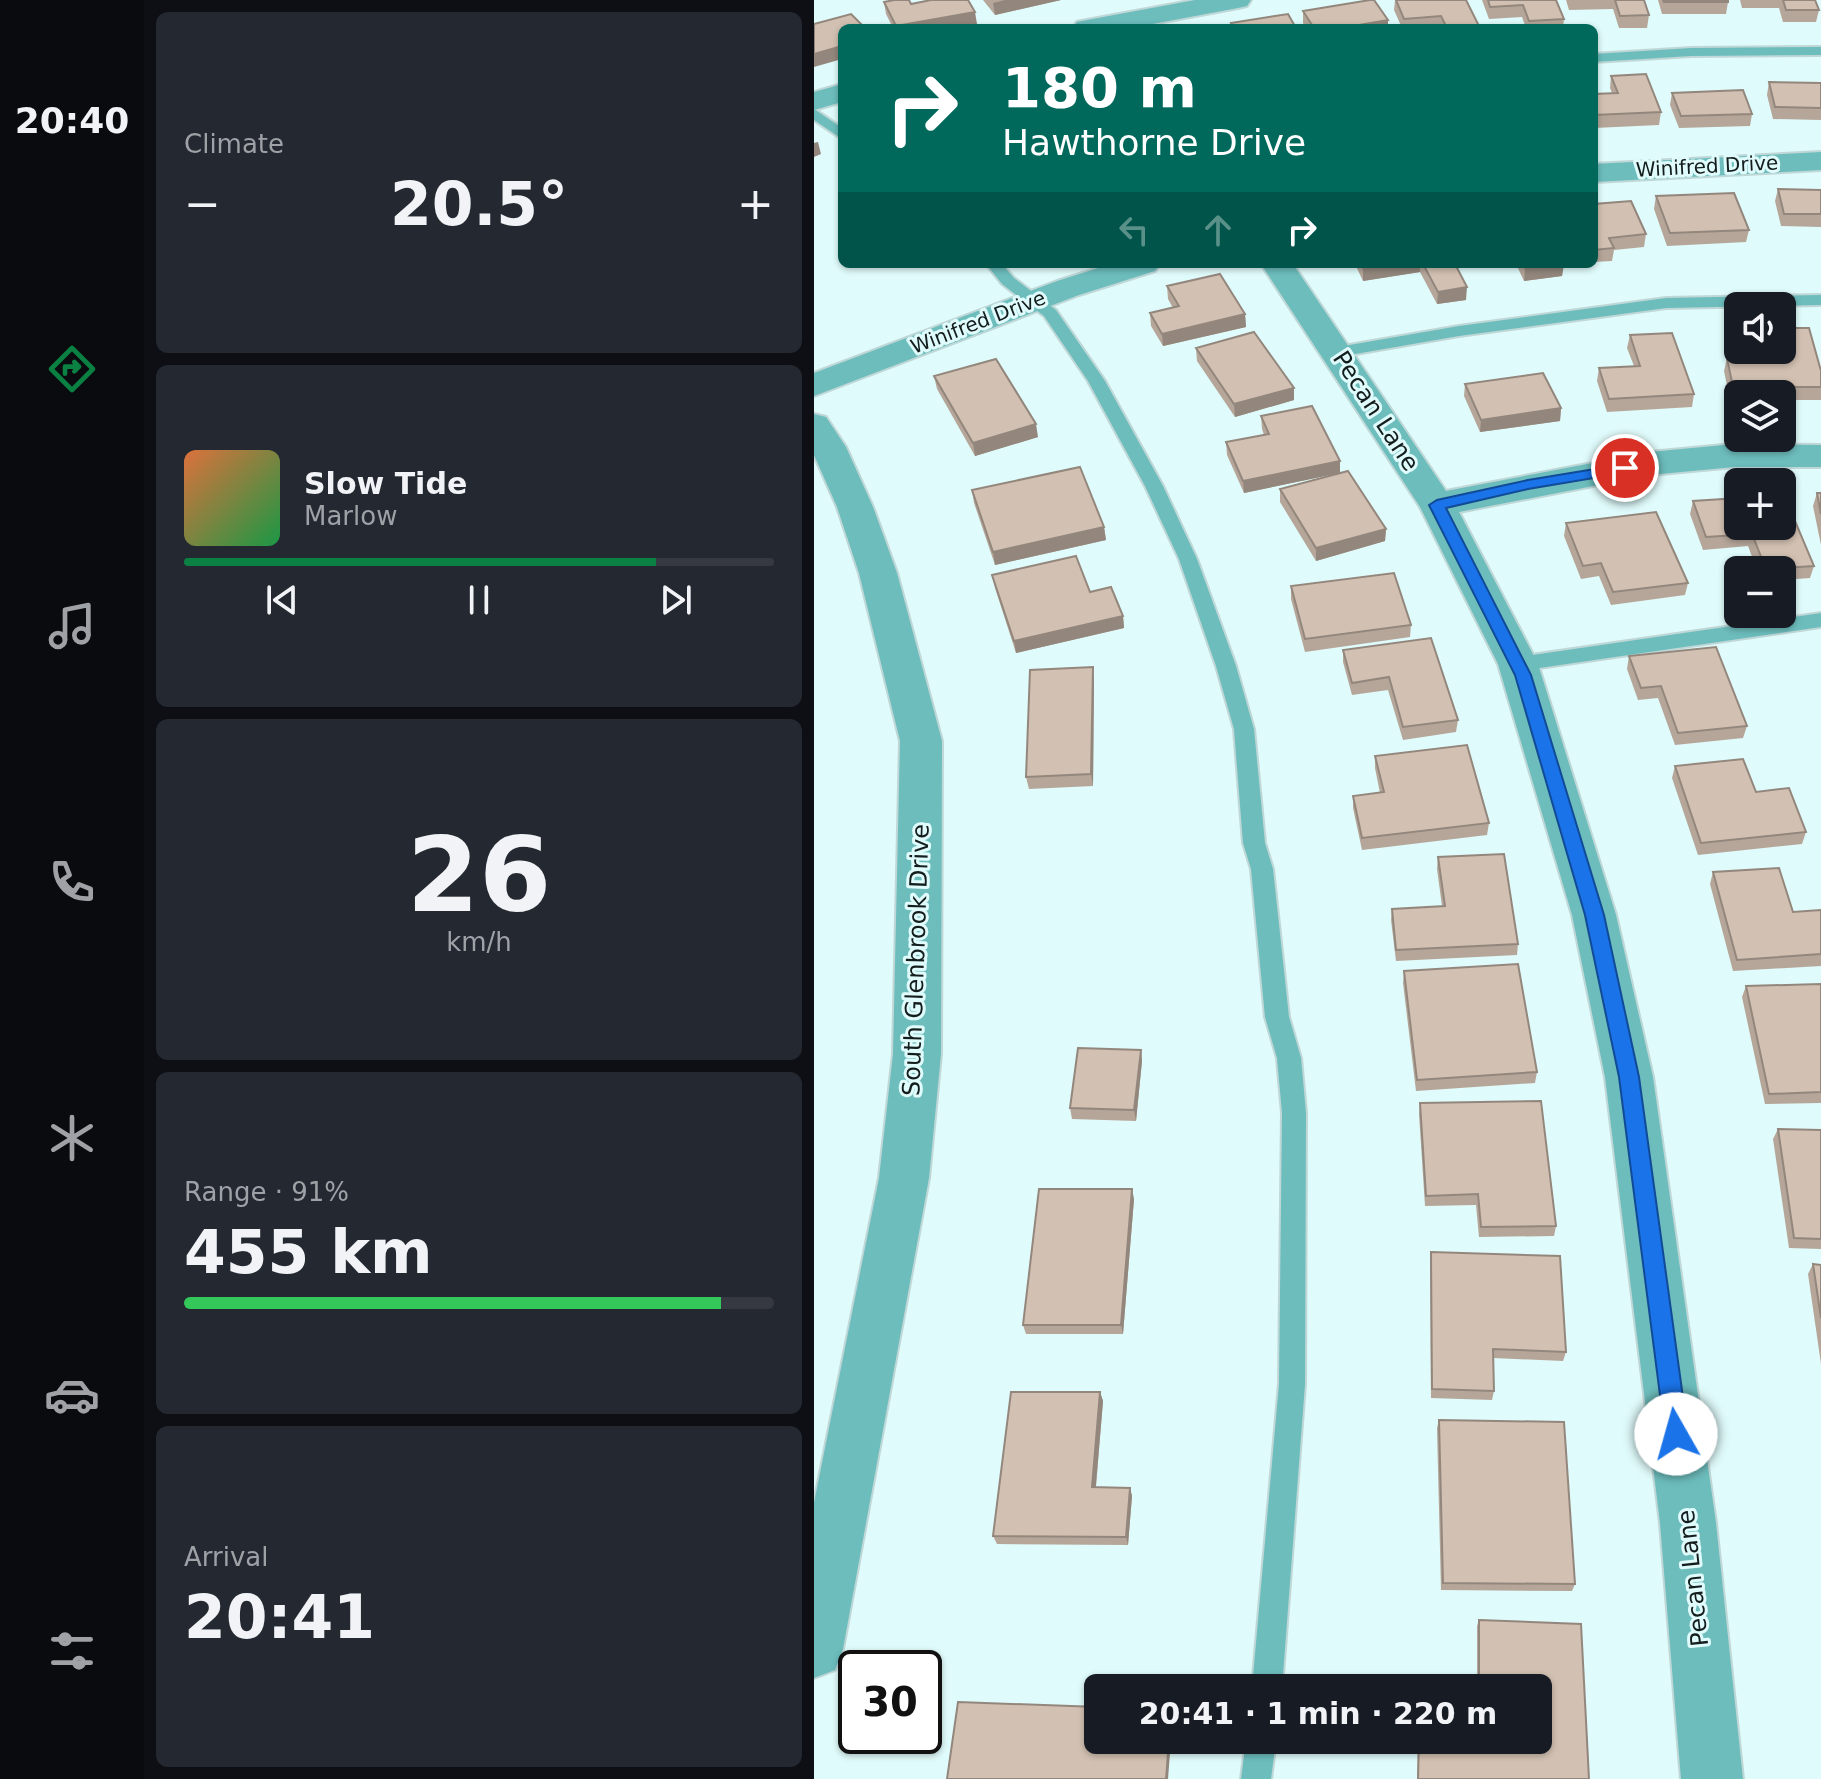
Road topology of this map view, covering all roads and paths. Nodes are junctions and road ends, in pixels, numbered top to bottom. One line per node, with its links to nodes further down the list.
1 (1238, 0): 2 (street)
2 (1109, 24)
3 (1821, 51): 4 (lane)
4 (1598, 58)
5 (838, 94): 6 (street)
6 (814, 101)
7 (814, 113): 8 (lane)
8 (838, 132)
9 (1821, 161): 10 (street, Winifred Drive)
10 (1598, 173)
11 (997, 268): 15 (lane)
12 (1132, 268): 15 (street, Winifred Drive)
13 (1280, 268): 16 (street, Pecan Lane)
14 (1821, 300): 16 (lane)
15 (1033, 301): 17 (street, Winifred Drive); 24 (lane)
16 (1338, 352): 20 (street, Pecan Lane)
17 (814, 385)
18 (814, 425): 23 (street, South Glenbrook Drive)
19 (1821, 456): 20 (street)
20 (1437, 505): 22 (street, Pecan Lane)
21 (1821, 620): 22 (lane)
22 (1518, 664): 27 (street, Pecan Lane)
23 (814, 1649)
24 (1268, 1674)
25 (1259, 1754): 26 (lane)
26 (1256, 1779)
27 (1712, 1779)

